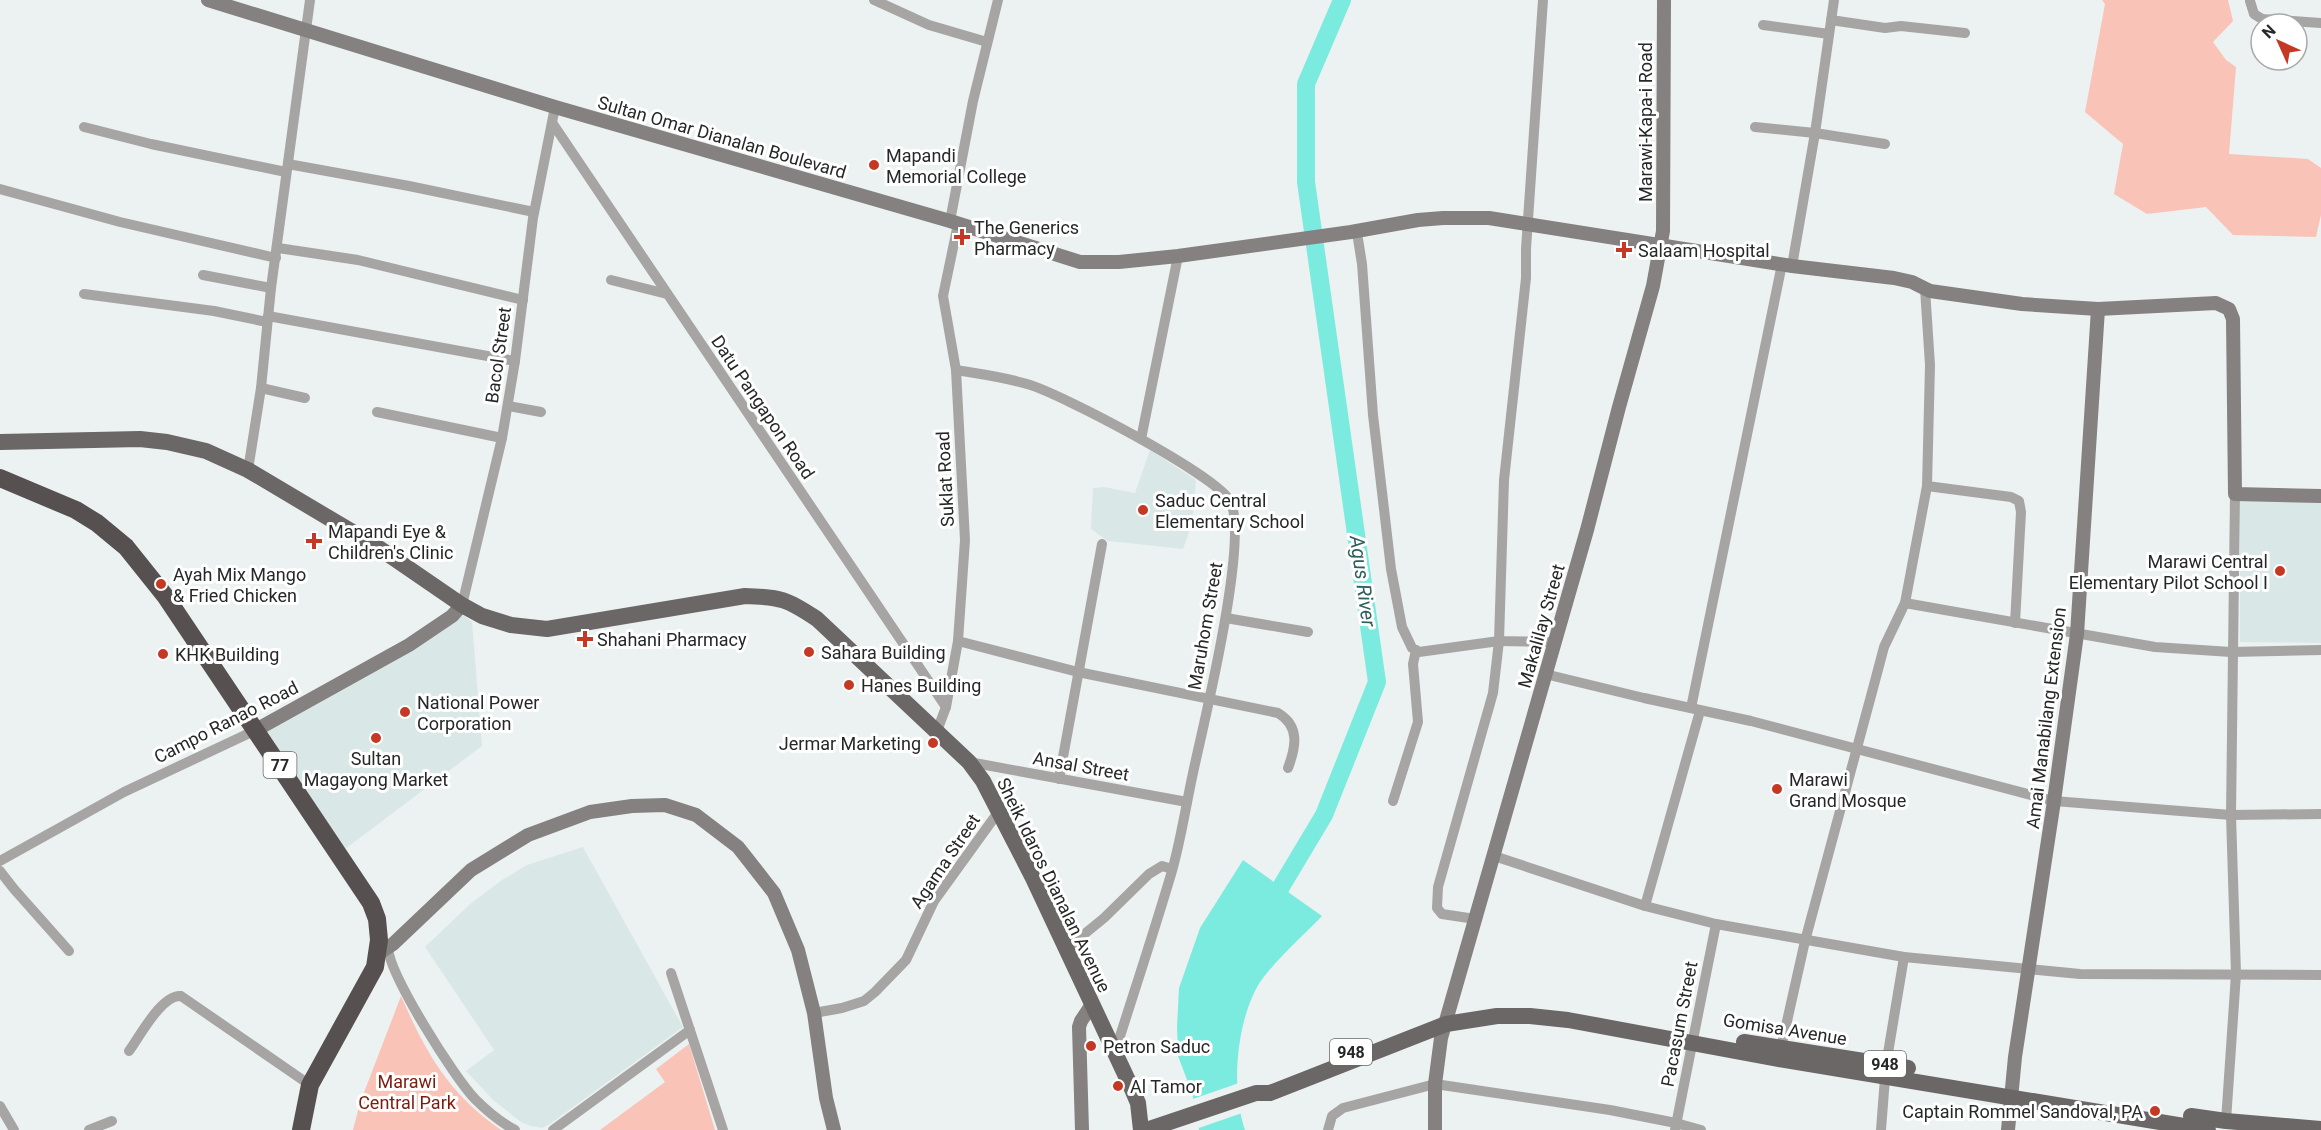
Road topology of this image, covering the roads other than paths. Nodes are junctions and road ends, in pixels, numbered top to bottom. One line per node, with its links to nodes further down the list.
1 (208, 0): 12 (main road, Sultan Omar Dianalan Boulevard)
2 (310, 0): 12 (street)
3 (874, 0): 15 (street)
4 (998, 0): 15 (street, Suklat Road)
5 (1543, 0): 26 (street)
6 (1664, 0): 28 (main road, Marawi-Kapa-i Road)
7 (1834, 0): 9 (street)
8 (2250, 1): 10 (street)
9 (1831, 20): 13 (street); 14 (street)
10 (2321, 23)
11 (1763, 25): 14 (street)
12 (306, 29): 16 (main road, Sultan Omar Dianalan Boulevard); 22 (street)
13 (1965, 33)
14 (1829, 34): 20 (street)
15 (987, 42): 25 (street, Suklat Road)
16 (555, 107): 17 (street, Bacol Street); 25 (main road, Sultan Omar Dianalan Boulevard)
17 (553, 124): 24 (street, Bacol Street); 37 (street, Datu Pangapon Road)
18 (84, 127): 22 (street)
19 (1755, 127): 20 (street)
20 (1815, 133): 21 (street); 31 (street)
21 (1885, 144)
22 (287, 168): 24 (street); 29 (street)
23 (0, 189): 29 (street)
24 (534, 212): 38 (street, Bacol Street)
25 (954, 223): 30 (main road, Sultan Omar Dianalan Boulevard); 42 (street, Suklat Road)
26 (1528, 226): 27 (main road, Sultan Omar Dianalan Boulevard); 28 (main road, Sultan Omar Dianalan Boulevard); 64 (street)
27 (1355, 235): 30 (main road, Sultan Omar Dianalan Boulevard); 66 (street)
28 (1661, 244): 31 (main road, Sultan Omar Dianalan Boulevard); 65 (main road, Makalilay Street)
29 (277, 253): 34 (street); 38 (street)
30 (1178, 256): 49 (street)
31 (1787, 265): 35 (main road, Sultan Omar Dianalan Boulevard); 73 (street)
32 (203, 275): 34 (street)
33 (611, 280): 37 (street)
34 (271, 288): 40 (street)
35 (1925, 289): 39 (main road, Sultan Omar Dianalan Boulevard); 53 (street)
36 (84, 294): 40 (street)
37 (667, 294): 72 (street, Datu Pangapon Road)
38 (523, 300): 41 (street, Bacol Street)
39 (2098, 309): 54 (main road, Sultan Omar Dianalan Boulevard); 62 (main road, Amai Manabilang Extension)
40 (268, 319): 41 (street); 43 (street)
41 (515, 361): 45 (street, Bacol Street)
42 (956, 370): 49 (street, Maruhom Street); 63 (street, Suklat Road)
43 (261, 388): 44 (street); 51 (street)
44 (305, 398)
45 (508, 406): 47 (street); 48 (street, Bacol Street)
46 (377, 412): 48 (street)
47 (541, 412)
48 (502, 438): 58 (street, Bacol Street)
49 (1141, 439): 59 (street, Maruhom Street)
50 (0, 442): 51 (main road, Sheik Idaros Dianalan Avenue)
51 (248, 470): 58 (main road, Sheik Idaros Dianalan Avenue)
52 (0, 478): 74 (highway, 77)
53 (1927, 486): 57 (street); 60 (street)
54 (2235, 494): 55 (main road); 68 (street)
55 (2321, 496)
56 (1102, 544): 69 (street)
57 (1905, 603): 60 (street); 76 (street)
58 (462, 606): 74 (main road, Campo Ranao Road); 75 (main road, Sheik Idaros Dianalan Avenue)
59 (1226, 618): 61 (street); 71 (street, Maruhom Street)
60 (2015, 623): 62 (street)
61 (1308, 632)
62 (2077, 634): 68 (street); 82 (main road, Amai Manabilang Extension)
63 (958, 641): 69 (street); 72 (street, Suklat Road)
64 (1499, 641): 65 (street); 66 (street); 91 (street)
65 (1556, 642): 70 (main road, Makalilay Street)
66 (1416, 650): 81 (street)
67 (2321, 650): 68 (street)
68 (2231, 652): 85 (street)
69 (1078, 672): 71 (street); 79 (street)
70 (1545, 674): 73 (street); 86 (main road, Makalilay Street)
71 (1209, 699): 78 (street); 80 (street, Maruhom Street)
72 (946, 707): 75 (street, Suklat Road)
73 (1695, 709): 76 (street); 90 (street)
74 (256, 730): 87 (street, Campo Ranao Road); 96 (highway, 77)
75 (937, 731): 77 (main road, Sheik Idaros Dianalan Avenue)
76 (1857, 750): 82 (street); 93 (street)
77 (969, 762): 79 (street, Ansal Street); 83 (main road, Sheik Idaros Dianalan Avenue)
78 (1288, 768)
79 (1059, 779): 80 (street, Ansal Street)
80 (1187, 801): 88 (street, Maruhom Street)
81 (1393, 801)
82 (2054, 801): 85 (street); 98 (main road, Amai Manabilang Extension)
83 (999, 811): 94 (main road, Sheik Idaros Dianalan Avenue); 103 (street, Agama Street)
84 (2321, 814): 85 (street)
85 (2231, 815): 100 (street)
86 (1494, 856): 90 (street); 91 (main road, Makalilay Street)
87 (0, 861)
88 (1172, 869): 94 (street); 109 (street, Maruhom Street)
89 (0, 871): 95 (street)
90 (1645, 906): 92 (street)
91 (1475, 919): 104 (main road, Makalilay Street)
92 (1716, 924): 93 (street); 106 (street, Pacasum Street)
93 (1805, 941): 97 (street); 107 (street)
94 (1066, 948): 102 (main road, Sheik Idaros Dianalan Avenue)
95 (69, 951)
96 (383, 951): 103 (main road); 112 (highway, 77); 122 (street)
97 (1904, 957): 98 (street); 110 (street)
98 (2029, 970): 100 (street); 113 (main road, Amai Manabilang Extension)
99 (671, 973): 105 (street)
100 (2235, 974): 101 (street); 116 (street)
101 (2321, 975)
102 (1091, 1006): 109 (main road, Sheik Idaros Dianalan Avenue); 126 (main road)
103 (814, 1013): 125 (main road)
104 (1447, 1020): 106 (main road, Gomisa Avenue / 948); 111 (main road, Makalilay Street); 128 (main road, Gomisa Avenue / 948)
105 (690, 1030): 123 (street); 124 (street)
106 (1693, 1040): 107 (main road, Gomisa Avenue / 948); 110 (main road, Gomisa Avenue / 948); 117 (street, Pacasum Street)
107 (1781, 1048): 110 (main road, Gomisa Avenue / 948)
108 (129, 1051): 112 (street)
109 (1115, 1052): 127 (main road, Sheik Idaros Dianalan Avenue)
110 (1885, 1070): 113 (main road, Gomisa Avenue / 948); 132 (street)
111 (1435, 1084): 117 (street); 129 (street); 130 (main road, Makalilay Street)
112 (310, 1085): 121 (highway, 77)
113 (2012, 1091): 116 (main road, Gomisa Avenue / 948); 133 (main road, Amai Manabilang Extension); 134 (main road, Gomisa Avenue / 948)
114 (0, 1106): 119 (street)
115 (112, 1121): 120 (street)
116 (2226, 1121): 118 (main road, Gomisa Avenue / 948)
117 (1675, 1126): 131 (street)
118 (2321, 1129)
119 (14, 1130)
120 (88, 1130)
121 (301, 1130)
122 (515, 1130)
123 (553, 1130)
124 (723, 1130)
125 (834, 1130)
126 (1082, 1130)
127 (1141, 1130)
128 (1146, 1130)
129 (1329, 1130)
130 (1435, 1130)
131 (1701, 1130)
132 (1881, 1130)
133 (2008, 1130)
134 (2208, 1130)

